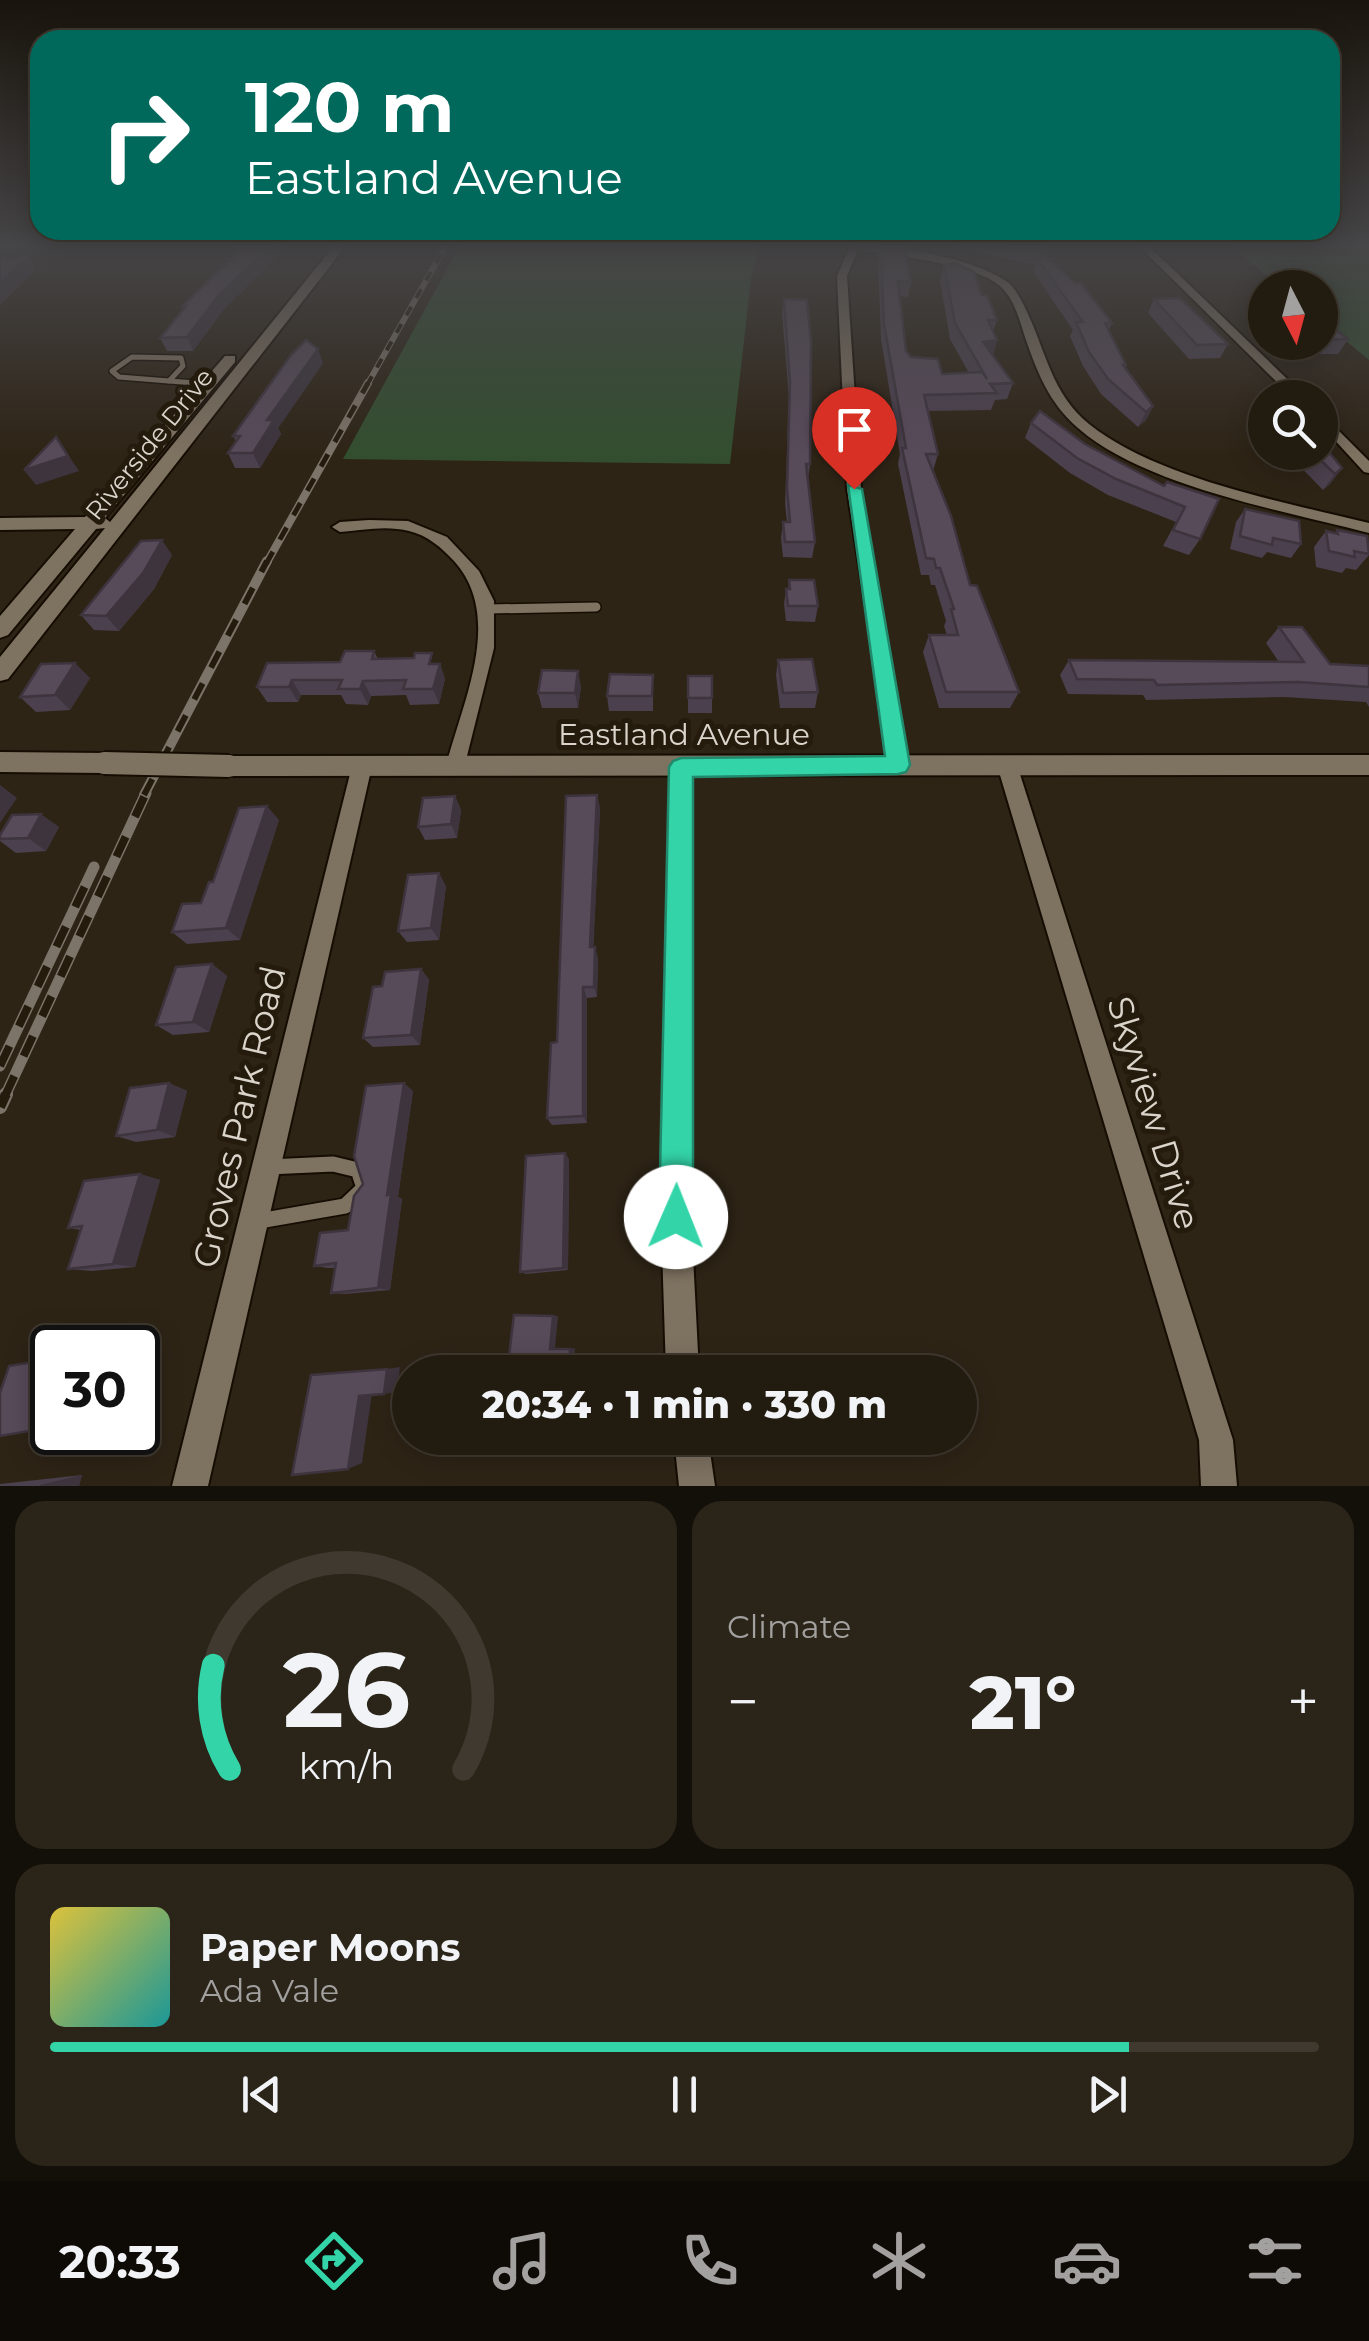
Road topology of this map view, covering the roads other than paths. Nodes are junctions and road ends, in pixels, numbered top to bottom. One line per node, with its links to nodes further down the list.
1 (270, 316): 8 (street, Riverside Drive)
2 (278, 316): 13 (street, Riverside Drive)
3 (844, 316): 21 (street)
4 (1023, 316): 15 (street)
5 (1217, 316): 6 (street)
6 (1283, 380)
7 (169, 382): 7 (lane); 8 (lane)
8 (210, 384): 11 (street, Riverside Drive)
9 (1338, 435): 10 (street)
10 (1369, 469)
11 (90, 523): 12 (street); 13 (street); 18 (street, Riverside Drive)
12 (0, 524)
13 (120, 524): 19 (street, Riverside Drive)
14 (340, 527): 17 (street)
15 (1369, 528)
16 (596, 608): 17 (lane)
17 (488, 609): 25 (street)
18 (0, 630)
19 (0, 674)
20 (0, 762): 24 (street, Eastland Avenue, bridge)
21 (898, 765): 22 (street, Eastland Avenue); 26 (street, Eastland Avenue)
22 (1006, 765): 23 (street, Eastland Avenue); 33 (street, Skyview Drive)
23 (1369, 765)
24 (362, 766): 25 (street, Eastland Avenue); 27 (street, Groves Park Road)
25 (456, 766): 26 (street, Eastland Avenue)
26 (681, 767): 29 (street)
27 (266, 1167): 28 (street, Groves Park Road); 28 (lane)
28 (253, 1222): 31 (street, Groves Park Road)
29 (681, 1355)
30 (693, 1455): 32 (street)
31 (190, 1486)
32 (697, 1486)
33 (1219, 1486)

